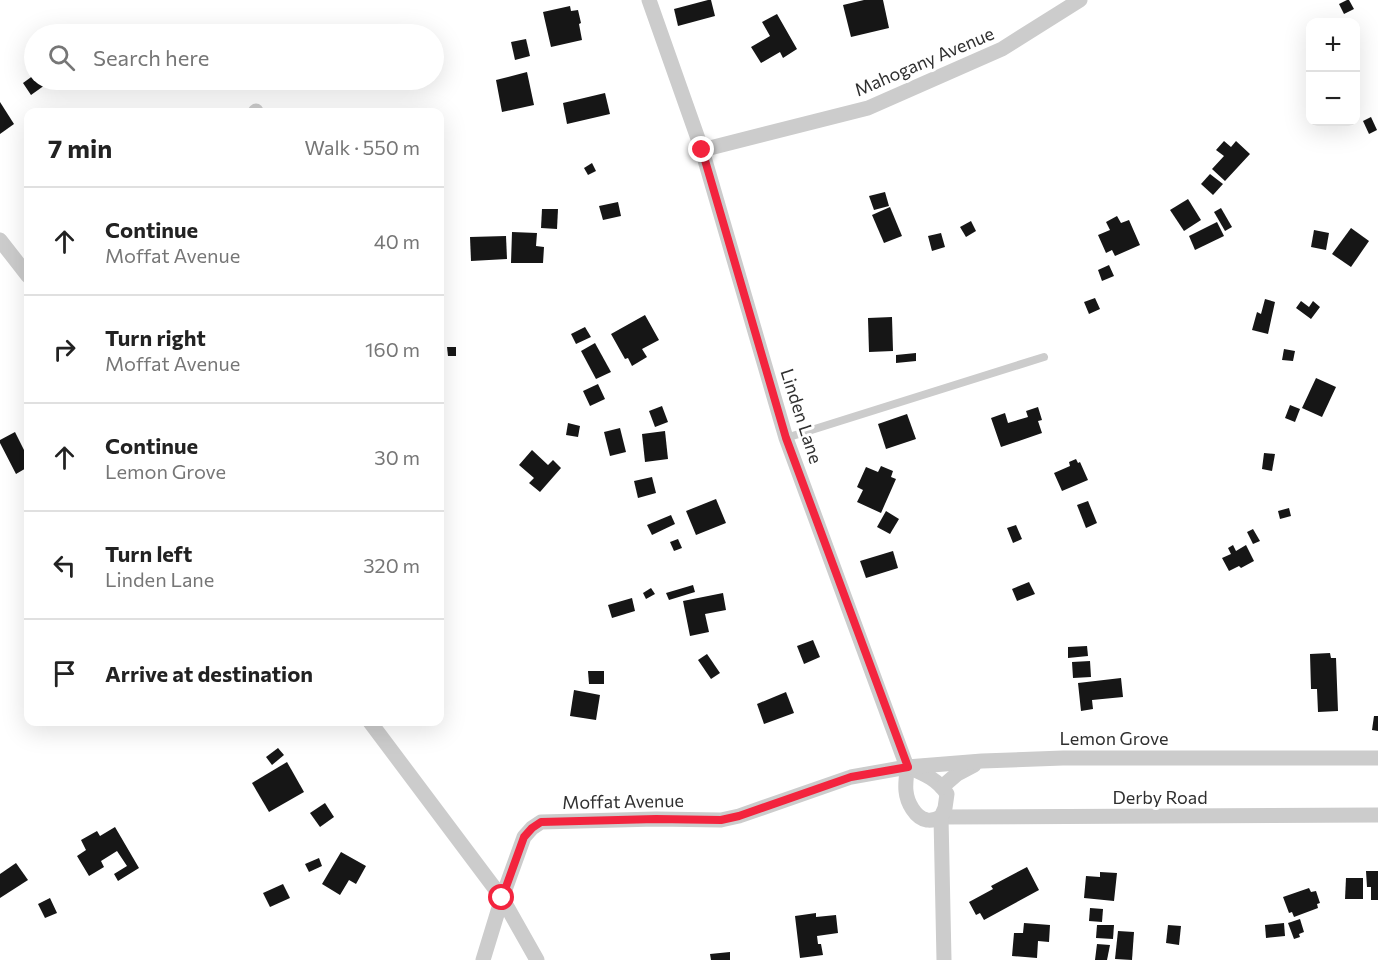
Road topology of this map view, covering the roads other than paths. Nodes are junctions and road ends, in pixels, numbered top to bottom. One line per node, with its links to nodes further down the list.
1 (649, 0): 3 (street, Linden Lane)
2 (1080, 0): 3 (street, Mahogany Avenue)
3 (702, 150): 7 (street, Linden Lane)
4 (1, 243): 5 (street)
5 (24, 271)
6 (1044, 357): 7 (lane)
7 (786, 438): 11 (street, Linden Lane)
8 (373, 726): 16 (street)
9 (1378, 758): 10 (street, Lemon Grove)
10 (982, 761): 11 (street, Lemon Grove); 13 (street)
11 (908, 767): 12 (street, Lemon Grove); 13 (street); 15 (street, Linden Lane)
12 (851, 777): 16 (street, Moffat Avenue)
13 (942, 787): 15 (street)
14 (1378, 815): 15 (street, Derby Road)
15 (941, 817): 19 (street)
16 (502, 898): 17 (street, Moffat Avenue); 18 (street)
17 (483, 960)
18 (537, 960)
19 (944, 960)

